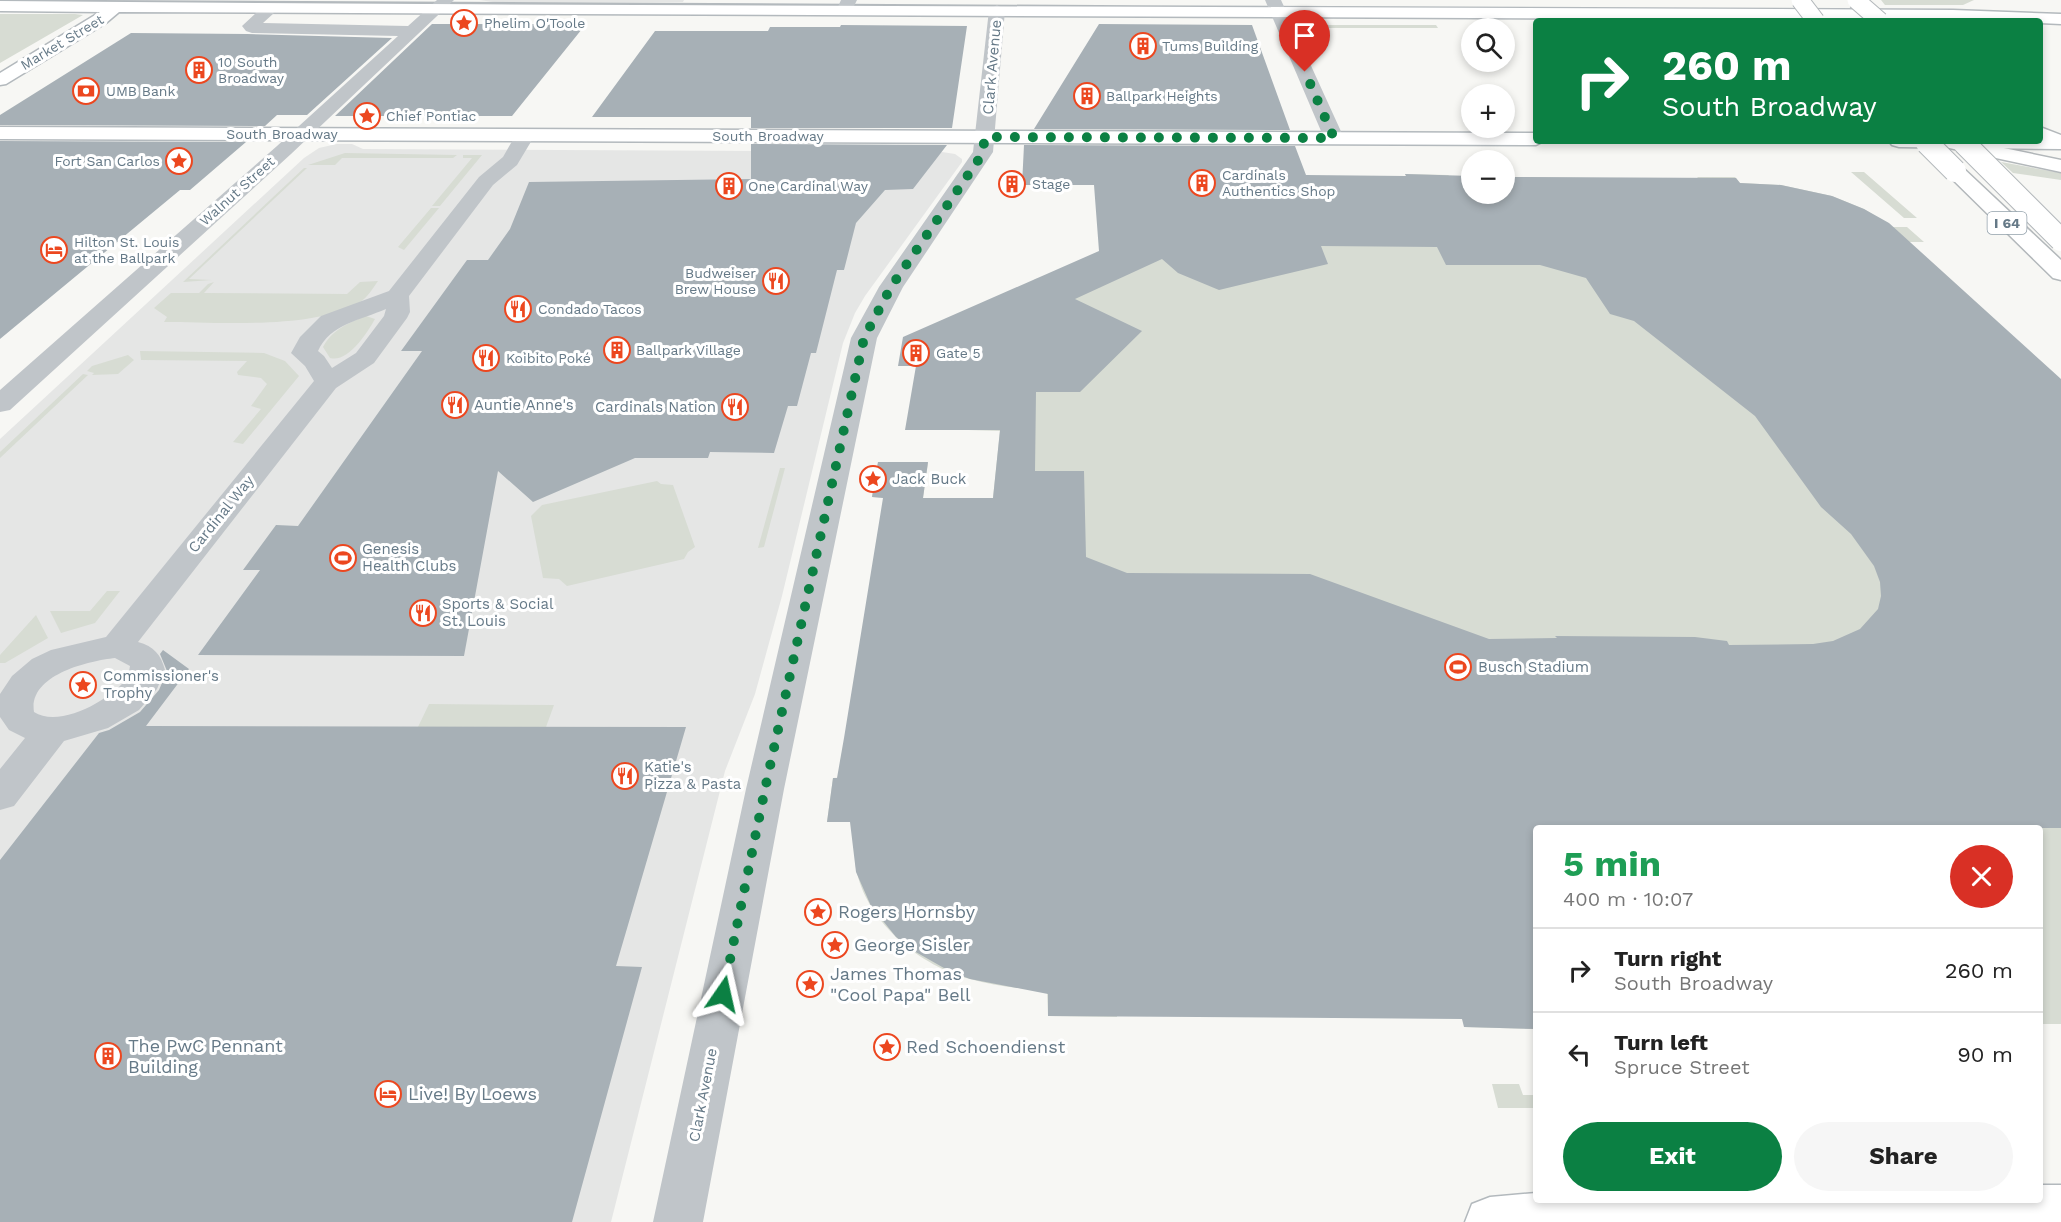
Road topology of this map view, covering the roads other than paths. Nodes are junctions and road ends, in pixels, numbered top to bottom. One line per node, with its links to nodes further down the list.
1 (1800, 0): 14 (main road, bridge)
2 (1844, 0): 15 (main road)
3 (1856, 0): 16 (main road, bridge)
4 (118, 3): 8 (main road); 10 (main road); 21 (main road, Market Street)
5 (441, 5): 6 (main road); 10 (main road); 20 (street, Walnut Street)
6 (693, 5): 7 (main road)
7 (847, 5): 11 (main road)
8 (0, 6)
9 (1276, 6): 11 (main road); 12 (main road); 27 (street)
10 (260, 9): 20 (street)
11 (997, 10): 26 (street, Clark Avenue)
12 (1733, 14): 13 (street); 17 (main road)
13 (1744, 18)
14 (1814, 18)
15 (1858, 18)
16 (1877, 18)
17 (2034, 18)
18 (2043, 18): 19 (main road)
19 (2061, 19)
20 (413, 31): 23 (street, Walnut Street)
21 (0, 80)
22 (0, 133): 23 (main road, South Broadway)
23 (301, 134): 25 (main road, South Broadway); 39 (street, Walnut Street)
24 (2043, 134): 30 (main road)
25 (525, 135): 26 (main road, South Broadway); 37 (street, Cardinal Way)
26 (986, 137): 27 (main road, South Broadway); 45 (street, Clark Avenue)
27 (1334, 138): 28 (main road, South Broadway)
28 (1533, 139)
29 (2043, 143): 30 (main road)
30 (2061, 143)
31 (1928, 144): 36 (main road, I 64, bridge)
32 (1957, 144): 35 (main road, I 64, bridge)
33 (1967, 144): 34 (main road)
34 (2061, 166)
35 (2061, 240)
36 (2061, 273)
37 (397, 296): 38 (street, Cardinal Way); 38 (street, Cardinal Way)
38 (327, 382): 40 (street, Cardinal Way)
39 (0, 404)
40 (116, 647): 41 (street); 41 (street)
41 (53, 729): 42 (street)
42 (0, 796)
43 (2061, 1210): 44 (main road)
44 (1773, 1214): 46 (main road)
45 (678, 1222)
46 (1490, 1222)

